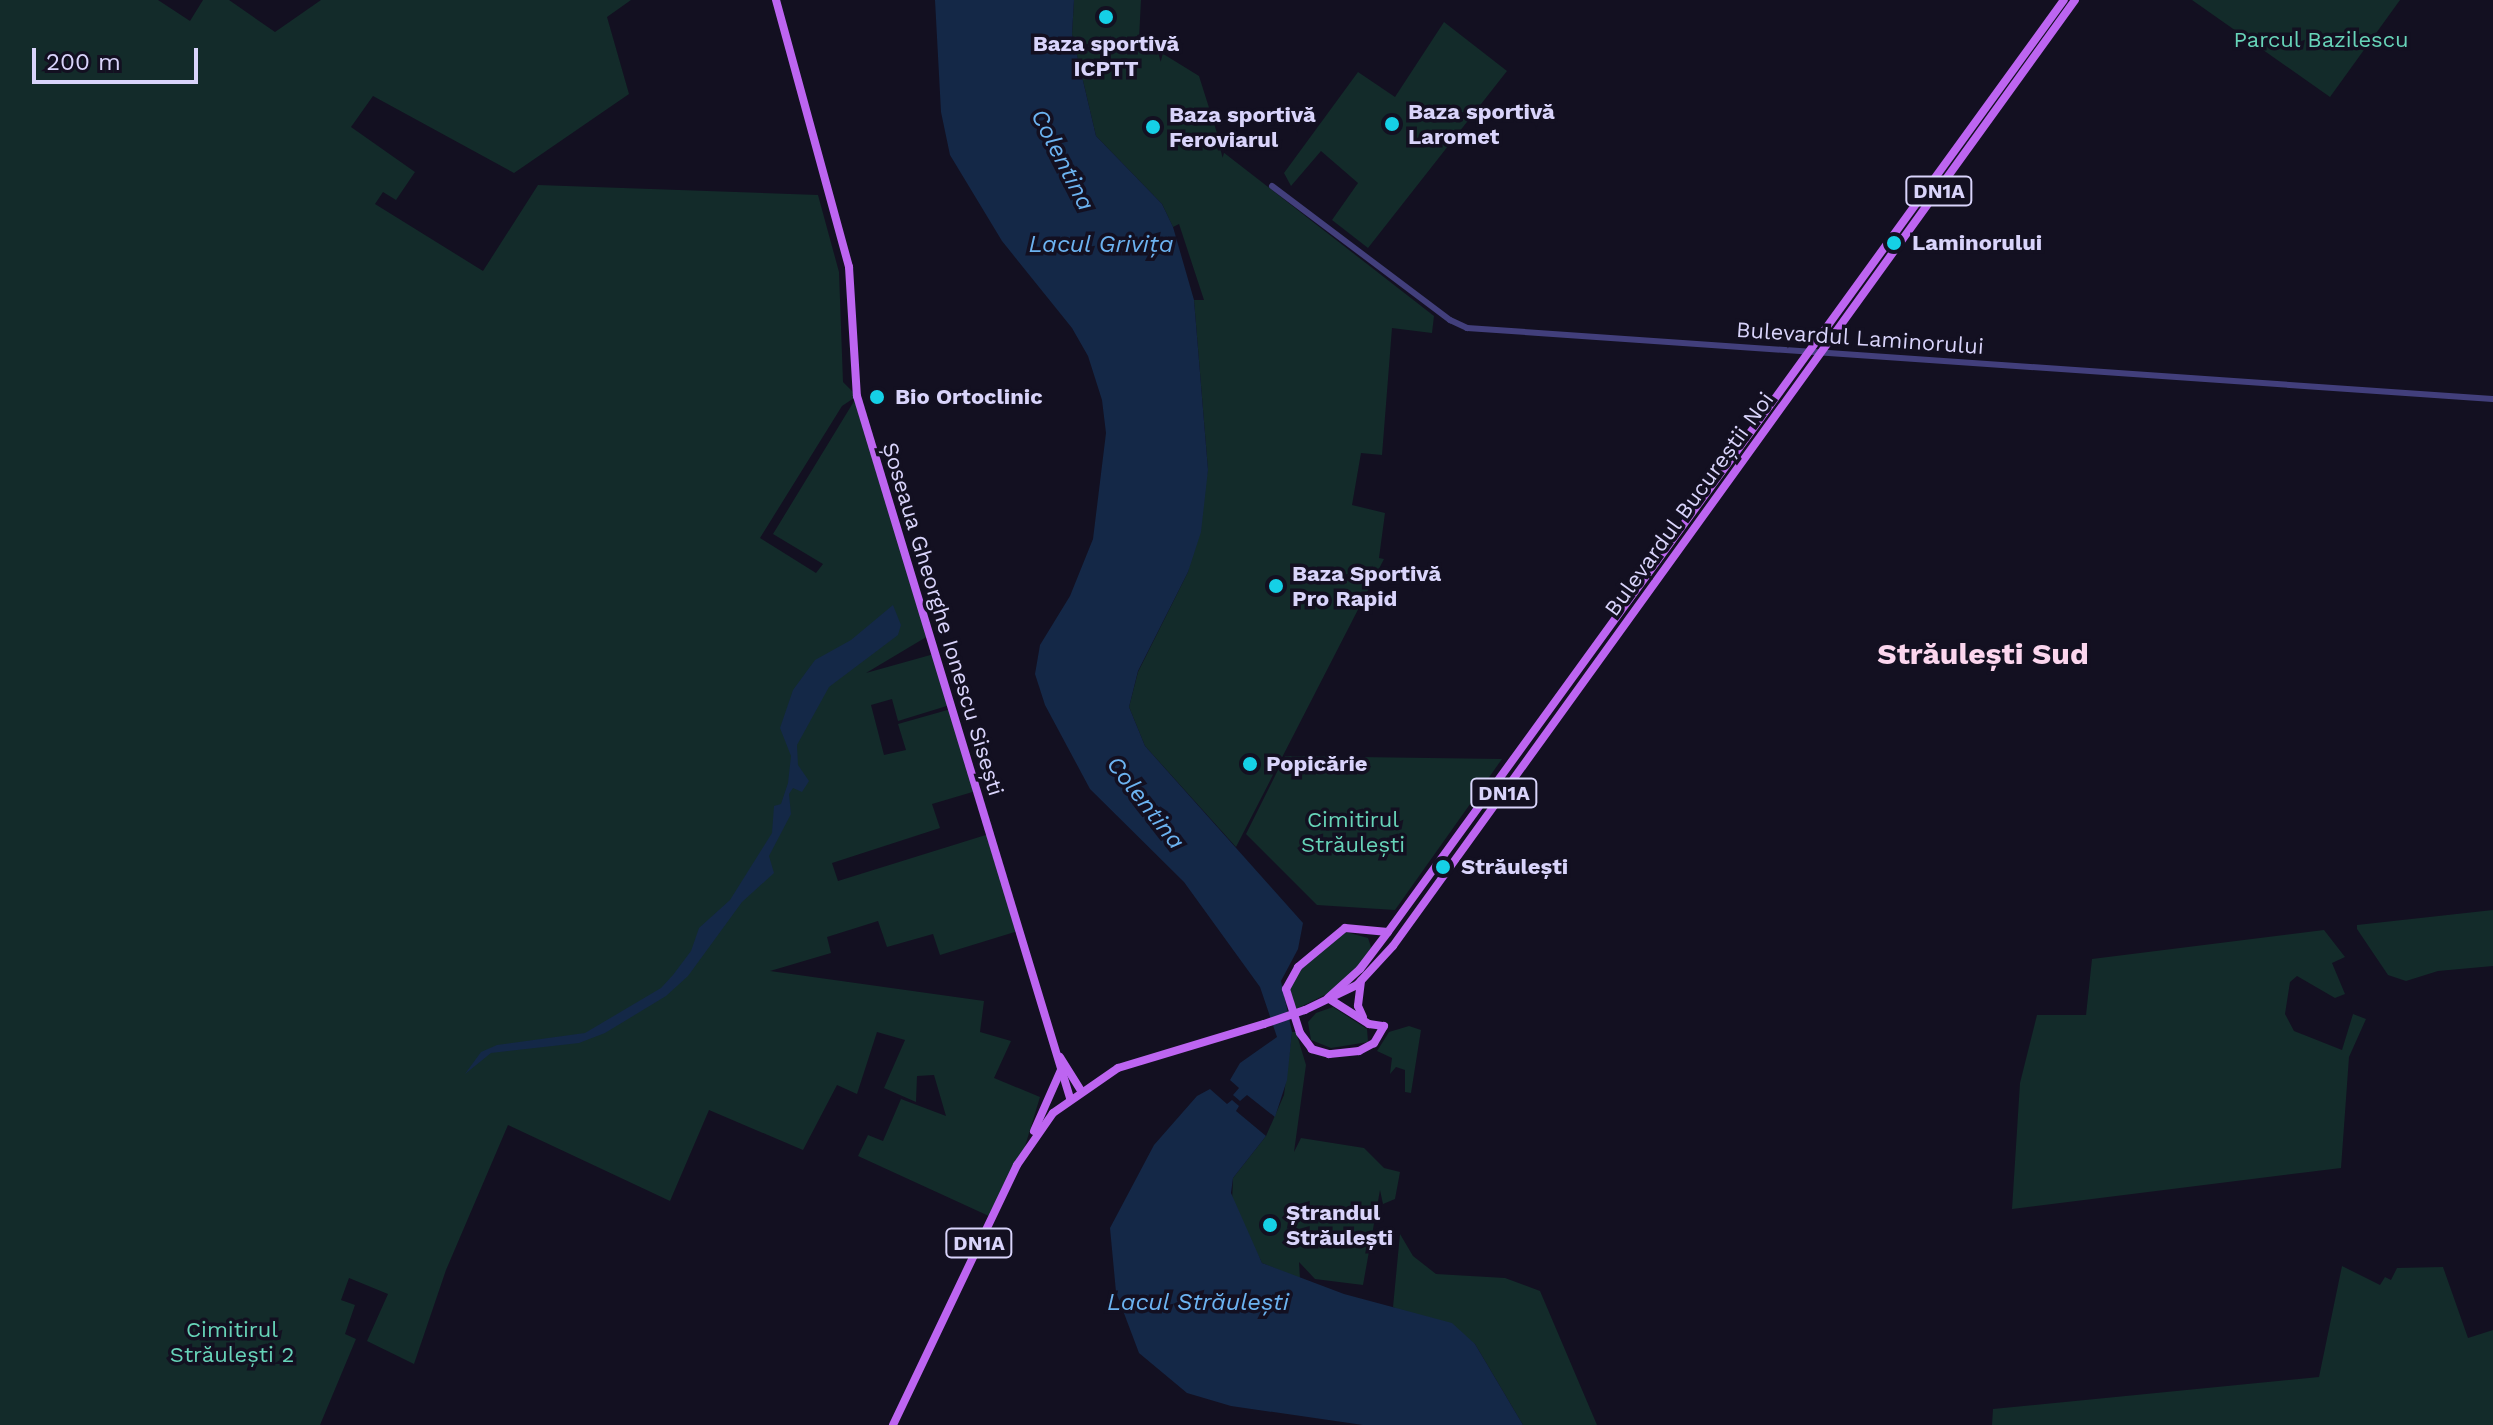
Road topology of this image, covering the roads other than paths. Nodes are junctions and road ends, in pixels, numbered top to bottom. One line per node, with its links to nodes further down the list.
1 (776, 0): 17 (main road, Șoseaua Gheorghe Ionescu Sisești)
2 (2064, 0): 6 (main road, Bulevardul Bucureștii Noi / DN1A)
3 (2075, 0): 7 (main road, Bulevardul Bucureștii Noi / DN1A)
4 (1272, 186): 5 (street, Bulevardul Laminorului)
5 (1794, 351): 6 (street, Bulevardul Laminorului); 8 (street)
6 (1808, 352): 7 (street, Bulevardul Laminorului); 8 (main road, Bulevardul Bucureștii Noi / DN1A)
7 (1821, 353): 9 (street, Bulevardul Laminorului); 13 (main road, Bulevardul Bucureștii Noi / DN1A)
8 (1800, 363): 11 (main road, Bulevardul Bucureștii Noi / DN1A)
9 (2493, 399)
10 (1368, 931): 11 (main road); 12 (main road); 16 (main road)
11 (1388, 932): 12 (main road, Bulevardul Bucureștii Noi / DN1A)
12 (1376, 948): 15 (main road, Bulevardul Bucureștii Noi / DN1A)
13 (1361, 981): 14 (main road, Bulevardul Bucureștii Noi / DN1A); 16 (main road)
14 (1331, 1000): 15 (main road, Bulevardul Bucureștii Noi); 16 (main road)
15 (1309, 1008): 19 (main road, Bulevardul Bucureștii Noi / DN1A, bridge)
16 (1365, 1021)
17 (1060, 1057): 18 (main road, Șoseaua Gheorghe Ionescu Sisești); 19 (main road, Șoseaua Gheorghe Ionescu Sisești)
18 (1062, 1069): 20 (main road, Șoseaua Gheorghe Ionescu Sisești); 21 (main road)
19 (1081, 1090): 20 (main road, DN1A)
20 (1070, 1098): 21 (main road, DN1A)
21 (1030, 1141): 22 (main road, DN1A)
22 (893, 1425)

